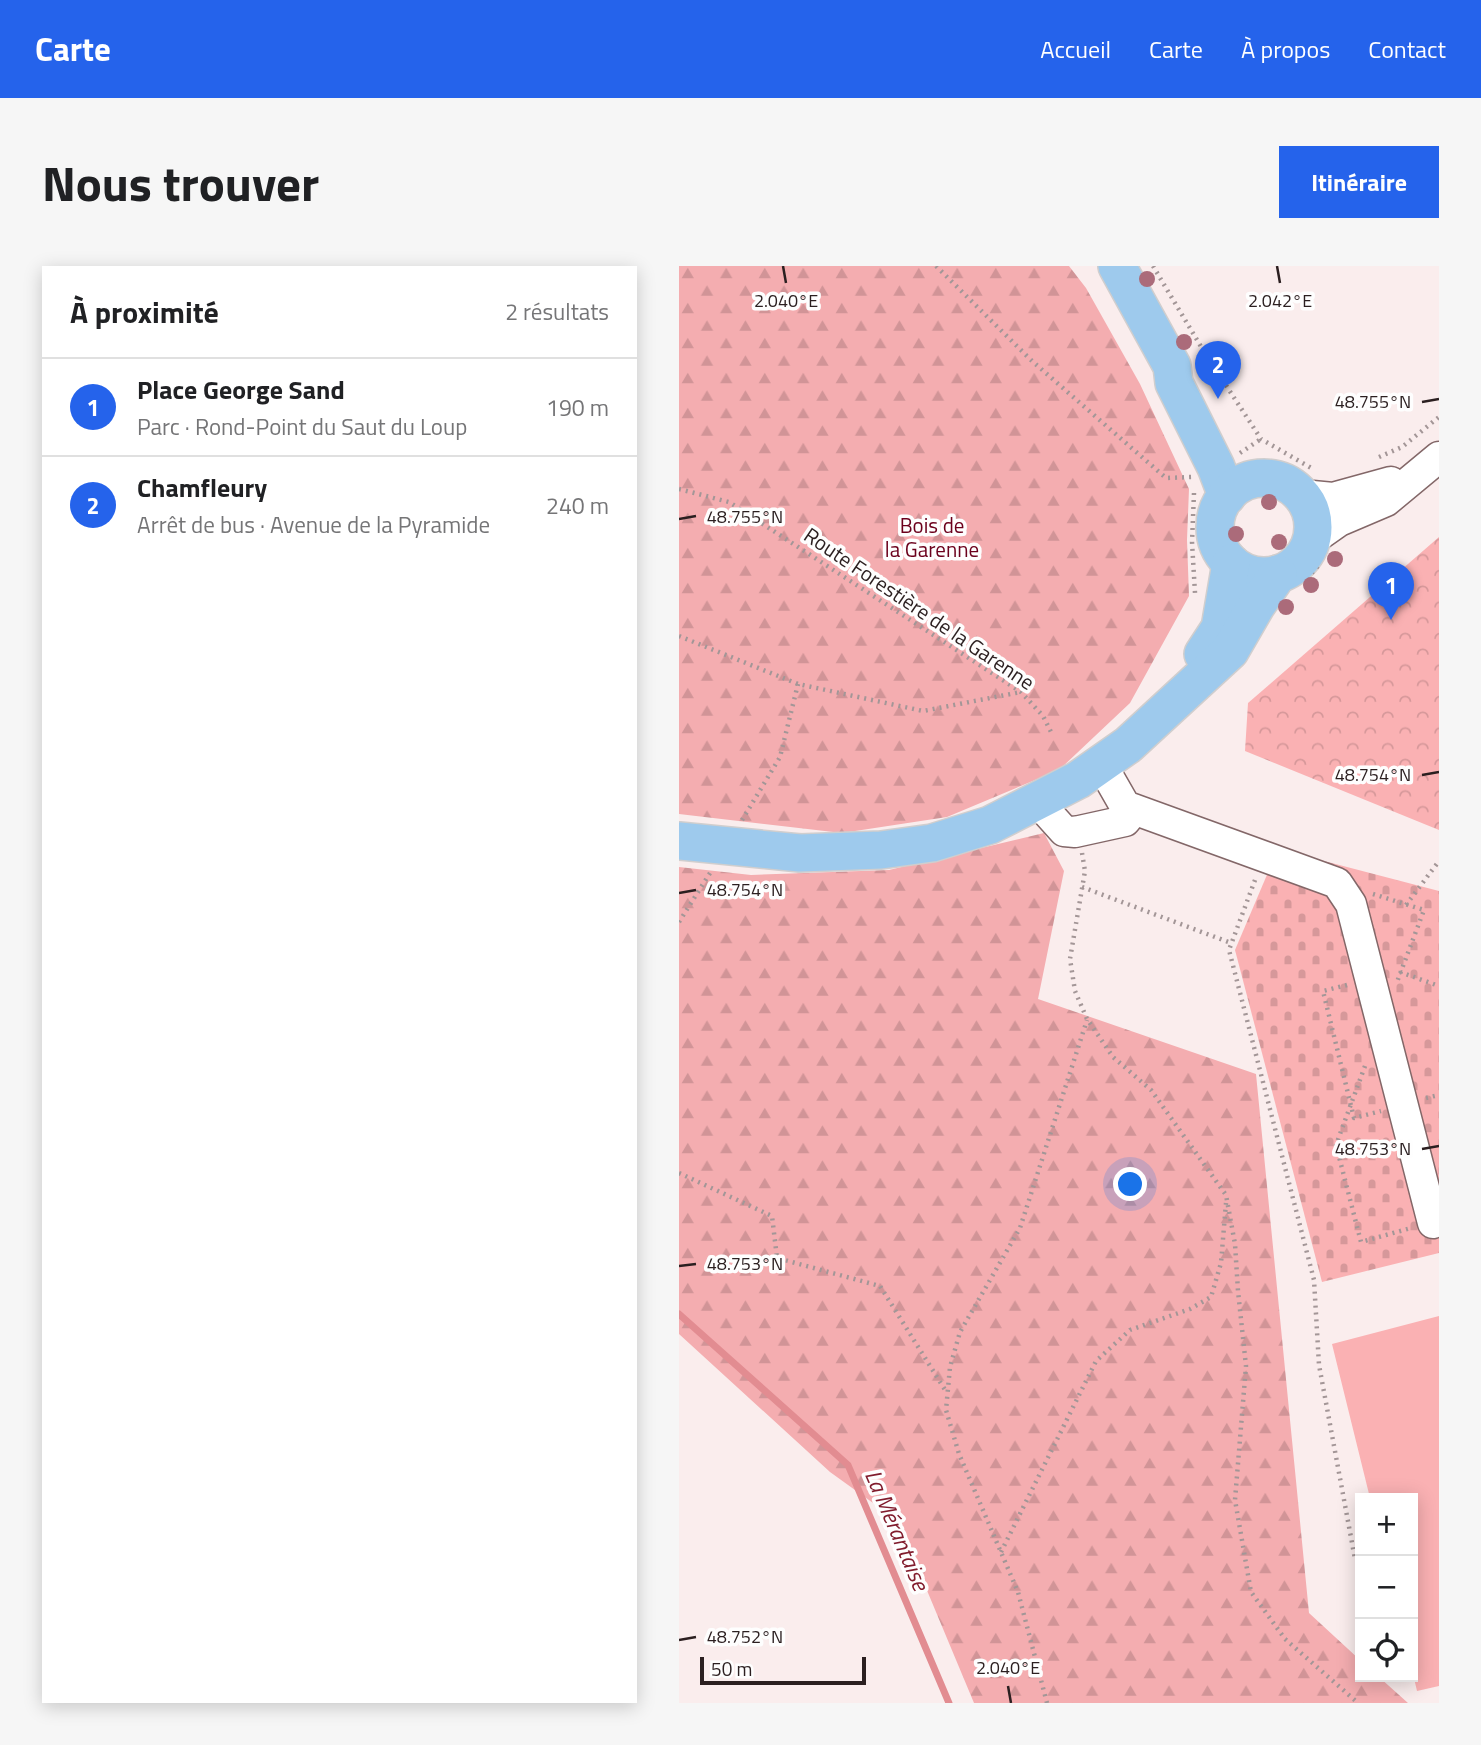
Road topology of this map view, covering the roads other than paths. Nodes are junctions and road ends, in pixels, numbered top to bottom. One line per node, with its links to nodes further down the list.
1 (1118, 266): 2 (main road)
2 (1172, 366): 4 (main road); 5 (main road)
3 (1429, 466): 4 (street); 6 (street)
4 (1300, 481): 5 (main road); 6 (main road)
5 (1227, 496): 7 (main road)
6 (1312, 540): 8 (main road)
7 (1231, 563): 8 (main road); 9 (main road)
8 (1278, 575): 9 (main road)
9 (1173, 701): 10 (main road)
10 (1101, 764): 11 (main road); 12 (street)
11 (1037, 801): 12 (street); 13 (main road)
12 (1134, 810): 14 (street)
13 (679, 841)
14 (1433, 1223)

